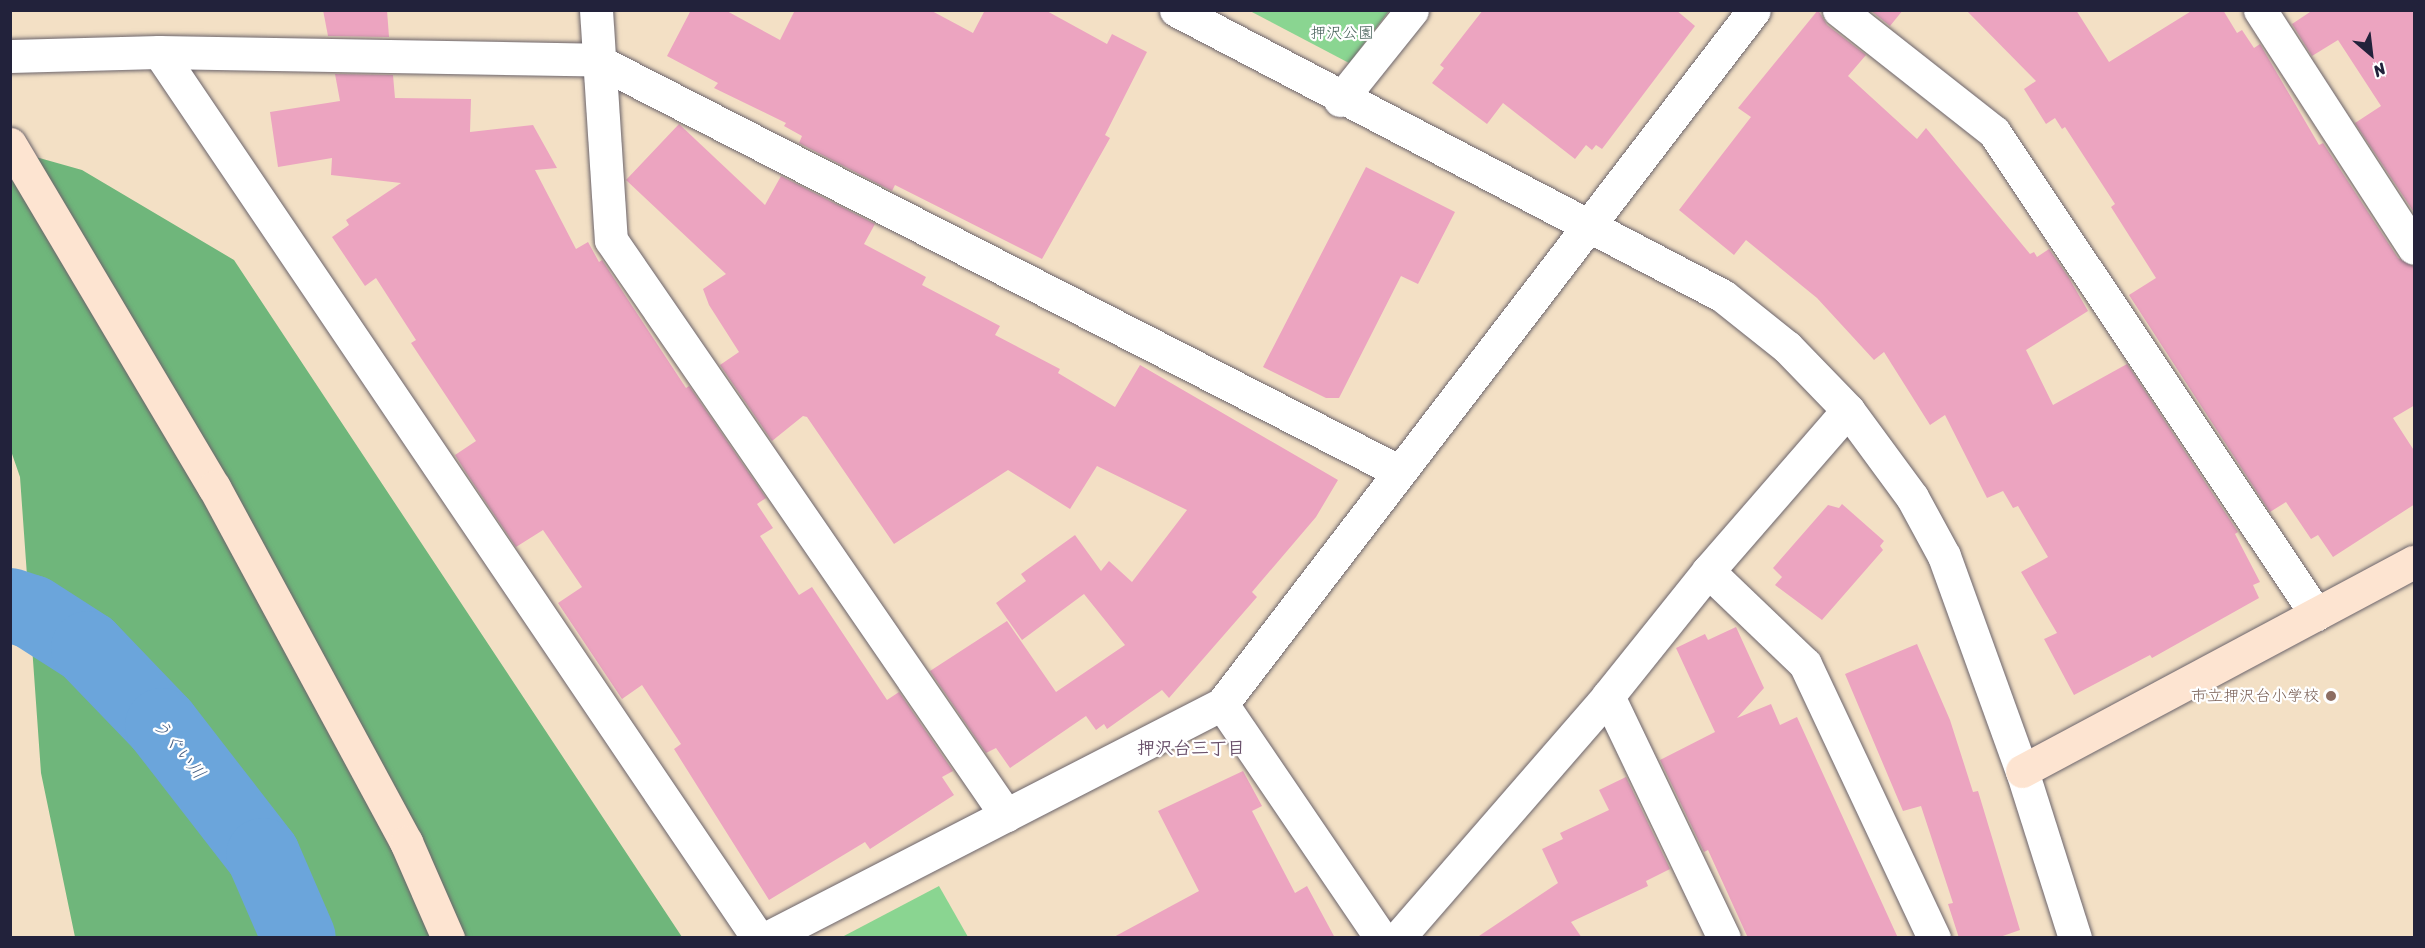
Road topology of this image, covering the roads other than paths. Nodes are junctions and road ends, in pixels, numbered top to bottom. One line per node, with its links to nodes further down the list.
1 (596, 10): 9 (street)
2 (1176, 10): 10 (street)
3 (1412, 10): 10 (street)
4 (1754, 10): 12 (street)
5 (1839, 10): 18 (street)
6 (2260, 10): 13 (street)
7 (159, 52): 8 (street); 9 (street); 24 (street)
8 (10, 56)
9 (596, 60): 15 (street); 22 (street)
10 (1340, 100): 12 (street)
11 (10, 144): 23 (street)
12 (1588, 228): 14 (street); 15 (street)
13 (2415, 248)
14 (1848, 410): 17 (street); 21 (street)
15 (1400, 472): 20 (street)
16 (2415, 562): 18 (street)
17 (1708, 571): 19 (street); 29 (street)
18 (2316, 614): 21 (street)
19 (1608, 696): 27 (street); 28 (street)
20 (1222, 704): 22 (street); 26 (street)
21 (2022, 771): 30 (street)
22 (1006, 815): 25 (street)
23 (448, 938)
24 (758, 938)
25 (767, 938)
26 (1381, 938)
27 (1398, 938)
28 (1724, 938)
29 (1934, 938)
30 (2075, 938)

